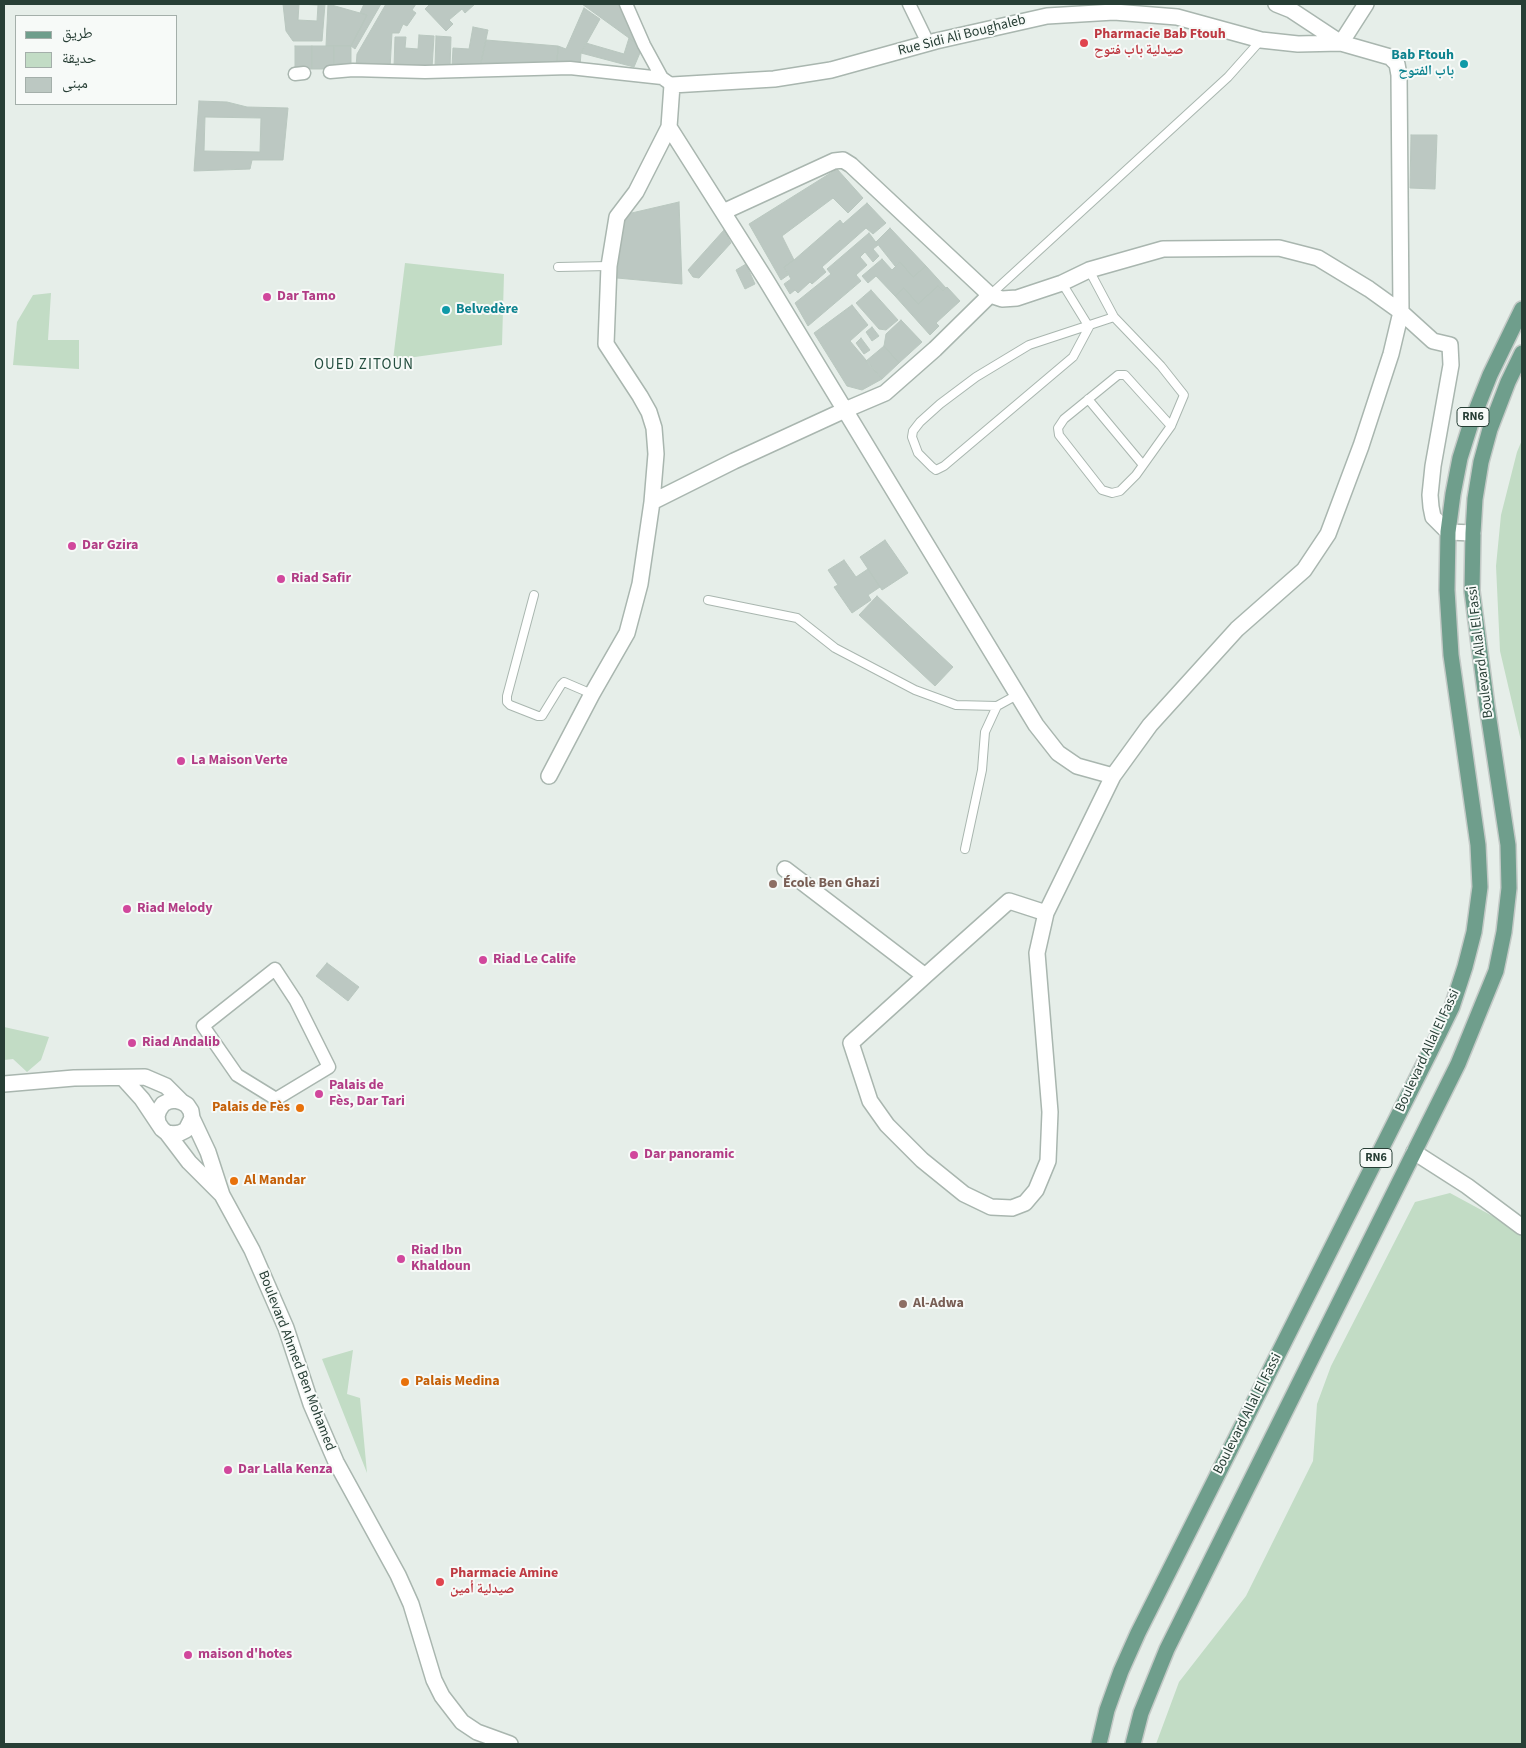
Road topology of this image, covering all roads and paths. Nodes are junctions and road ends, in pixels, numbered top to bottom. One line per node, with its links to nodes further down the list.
1 (626, 4): 9 (street)
2 (909, 4): 6 (street)
3 (1276, 4): 7 (street)
4 (1366, 4): 7 (street)
5 (1261, 40): 6 (street, Rue Sidi Ali Boughaleb); 7 (street, Rue Sidi Ali Boughaleb); 16 (lane)
6 (928, 43): 9 (street, Rue Sidi Ali Boughaleb)
7 (1341, 43): 18 (street)
8 (330, 72): 9 (street)
9 (667, 82): 10 (street)
10 (669, 127): 11 (street); 12 (street)
11 (723, 212): 16 (street); 23 (street)
12 (609, 266): 13 (lane); 26 (street)
13 (558, 267)
14 (1089, 270): 15 (street); 18 (street); 19 (lane)
15 (1062, 282): 16 (street); 20 (lane)
16 (990, 295): 23 (street)
17 (1522, 309): 27 (main road, Boulevard Allal El Fassi / RN6)
18 (1401, 312): 27 (street); 35 (street)
19 (1114, 317): 20 (lane); 24 (lane)
20 (1089, 327): 20 (lane)
21 (1522, 353): 28 (main road, Boulevard Allal El Fassi / RN6)
22 (1088, 399): 24 (lane); 25 (lane); 25 (lane)
23 (845, 410): 26 (street); 32 (street)
24 (1171, 426): 25 (lane)
25 (1142, 465)
26 (652, 502): 31 (street)
27 (1448, 532): 28 (street); 50 (main road, Boulevard Allal El Fassi / RN6)
28 (1473, 533): 46 (main road, Boulevard Allal El Fassi / RN6)
29 (534, 596): 31 (lane)
30 (708, 600): 33 (lane)
31 (592, 694): 34 (street)
32 (1017, 695): 33 (lane); 35 (street)
33 (997, 706): 36 (lane)
34 (548, 776)
35 (1113, 776): 38 (street)
36 (965, 849)
37 (785, 869): 39 (street)
38 (1046, 914): 39 (street); 39 (street)
39 (925, 976)
40 (225, 1009): 40 (street)
41 (122, 1078): 42 (street); 43 (street); 45 (street)
42 (4, 1084)
43 (182, 1102): 44 (street); 45 (street)
44 (192, 1118): 45 (street); 47 (street)
45 (163, 1128): 47 (street)
46 (1414, 1152): 48 (street); 51 (main road, Boulevard Allal El Fassi / RN6)
47 (222, 1196): 49 (street, Boulevard Ahmed Ben Mohamed)
48 (1522, 1227)
49 (510, 1744)
50 (1099, 1744)
51 (1133, 1744)

